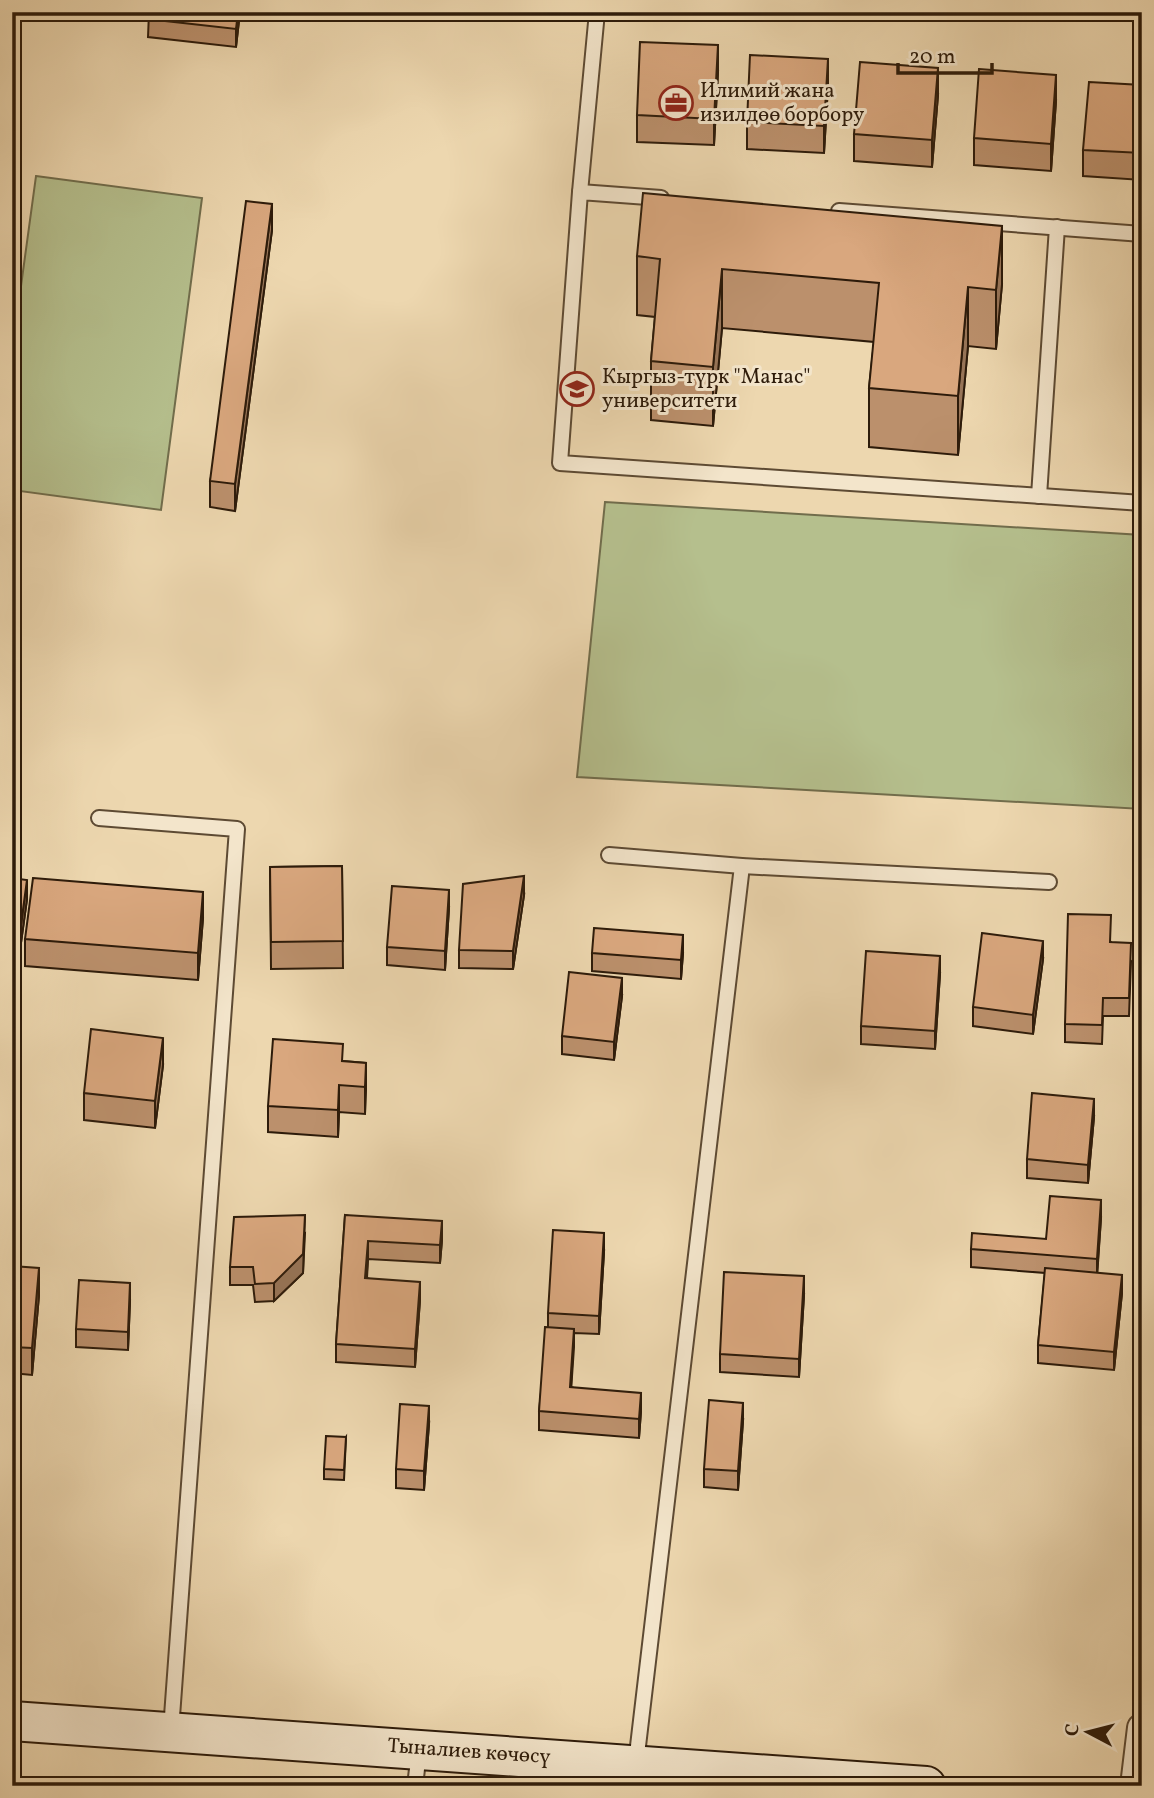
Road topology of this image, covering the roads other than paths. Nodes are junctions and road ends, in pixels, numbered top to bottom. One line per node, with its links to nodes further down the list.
1 (597, 12): 2 (lane)
2 (580, 191): 3 (lane); 7 (lane)
3 (676, 199)
4 (826, 210): 5 (lane)
5 (1057, 227): 6 (lane); 7 (lane)
6 (1142, 234)
7 (1039, 496): 8 (lane)
8 (1142, 503)
9 (99, 818): 15 (lane)
10 (609, 855): 11 (lane)
11 (742, 866): 12 (lane); 17 (lane)
12 (1049, 882)
13 (12, 1721): 15 (main road, Тыналиев көчөсү)
14 (1142, 1728): 20 (street)
15 (171, 1731): 16 (main road, Тыналиев көчөсү)
16 (420, 1748): 17 (main road, Тыналиев көчөсү); 18 (lane)
17 (646, 1771): 19 (main road, Тыналиев көчөсү)
18 (415, 1786)
19 (926, 1786)
20 (1135, 1786)

